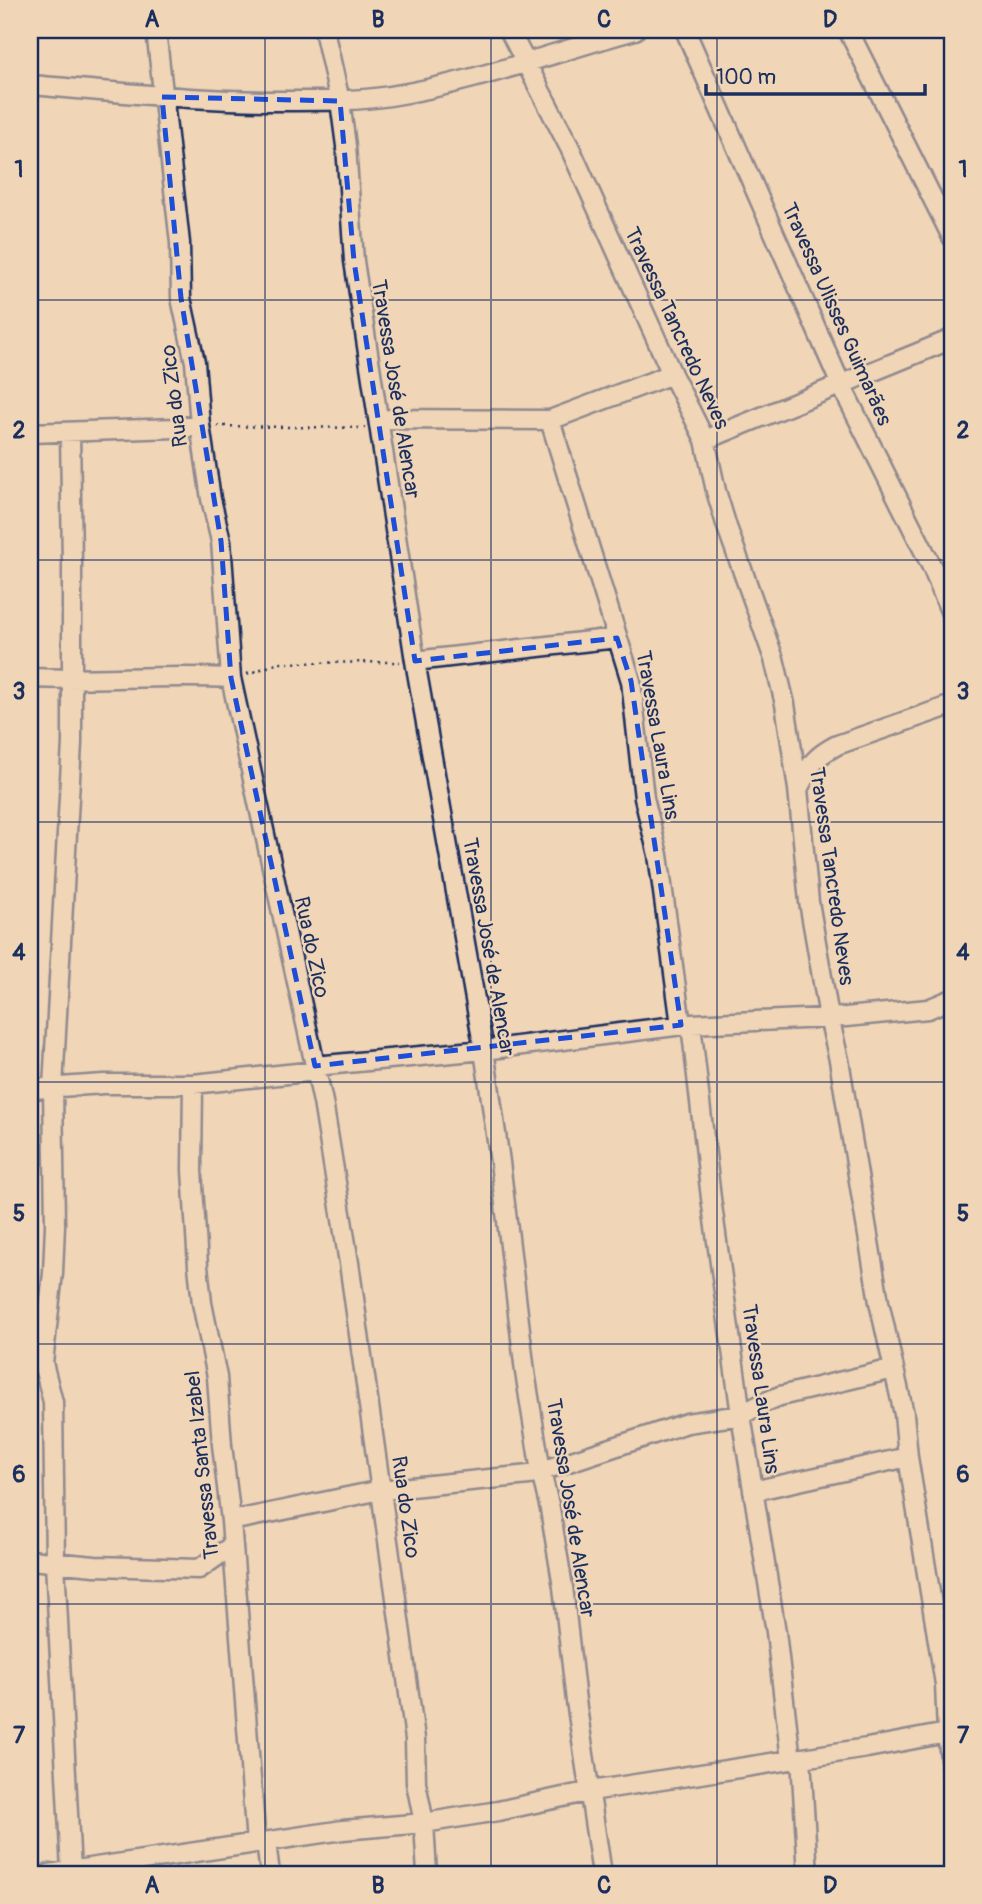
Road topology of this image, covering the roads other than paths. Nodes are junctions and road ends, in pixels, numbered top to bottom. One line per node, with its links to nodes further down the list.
1 (156, 30): 9 (street, Rua do Zico)
2 (324, 30): 10 (street, Travessa José de Alencar)
3 (509, 30): 7 (street, Travessa Tancredo Neves)
4 (635, 30): 7 (street)
5 (685, 30): 14 (street, Travessa Ulisses Guimarães)
6 (848, 30): 11 (street)
7 (525, 63): 10 (street); 13 (street, Travessa Tancredo Neves)
8 (30, 85): 9 (street)
9 (162, 97): 10 (street); 17 (street, Rua do Zico)
10 (340, 101): 16 (street, Travessa José de Alencar)
11 (952, 237)
12 (952, 339): 14 (street)
13 (672, 374): 15 (street); 20 (street, Travessa Tancredo Neves)
14 (841, 385): 20 (street); 21 (street, Travessa Ulisses Guimarães)
15 (550, 420): 16 (street); 22 (street, Travessa Laura Lins)
16 (378, 424): 23 (street, Travessa José de Alencar)
17 (200, 425): 18 (street); 25 (street, Rua do Zico)
18 (70, 432): 19 (street); 26 (street)
19 (30, 433)
20 (705, 440): 28 (street, Travessa Tancredo Neves)
21 (952, 616)
22 (617, 638): 23 (street); 31 (street, Travessa Laura Lins)
23 (415, 661): 32 (street, Travessa José de Alencar)
24 (30, 678): 26 (street)
25 (231, 678): 26 (street); 33 (street, Rua do Zico)
26 (71, 680): 35 (street)
27 (952, 705): 28 (street)
28 (798, 789): 30 (street, Travessa Tancredo Neves)
29 (952, 999): 30 (street)
30 (829, 1017): 31 (street); 37 (street, Travessa Tancredo Neves)
31 (686, 1024): 32 (street); 38 (street, Travessa Laura Lins)
32 (484, 1050): 33 (street); 40 (street, Travessa José de Alencar)
33 (315, 1068): 34 (street); 41 (street, Rua do Zico)
34 (192, 1084): 35 (street); 43 (street, Travessa Santa Izabel)
35 (53, 1087): 36 (street); 46 (street)
36 (30, 1088)
37 (893, 1369): 38 (street); 39 (street, Travessa Tancredo Neves)
38 (741, 1415): 40 (street); 42 (street, Travessa Laura Lins)
39 (908, 1457): 42 (street); 47 (street, Travessa Tancredo Neves)
40 (541, 1472): 41 (street); 50 (street, Travessa José de Alencar)
41 (381, 1490): 43 (street); 51 (street, Rua do Zico)
42 (753, 1492): 48 (street, Travessa Laura Lins)
43 (231, 1521): 44 (street, Travessa Santa Izabel)
44 (233, 1545): 46 (street); 52 (street, Travessa Santa Izabel)
45 (30, 1560): 46 (street)
46 (55, 1563): 53 (street)
47 (950, 1733): 48 (street); 49 (street, Travessa Tancredo Neves)
48 (796, 1759): 50 (street); 58 (street, Travessa Laura Lins)
49 (952, 1775)
50 (591, 1791): 51 (street); 57 (street, Travessa José de Alencar)
51 (424, 1823): 52 (street); 56 (street, Rua do Zico)
52 (262, 1843): 53 (street); 55 (street, Travessa Santa Izabel)
53 (82, 1871): 54 (street)
54 (49, 1874)
55 (270, 1874)
56 (427, 1874)
57 (602, 1874)
58 (808, 1874)

